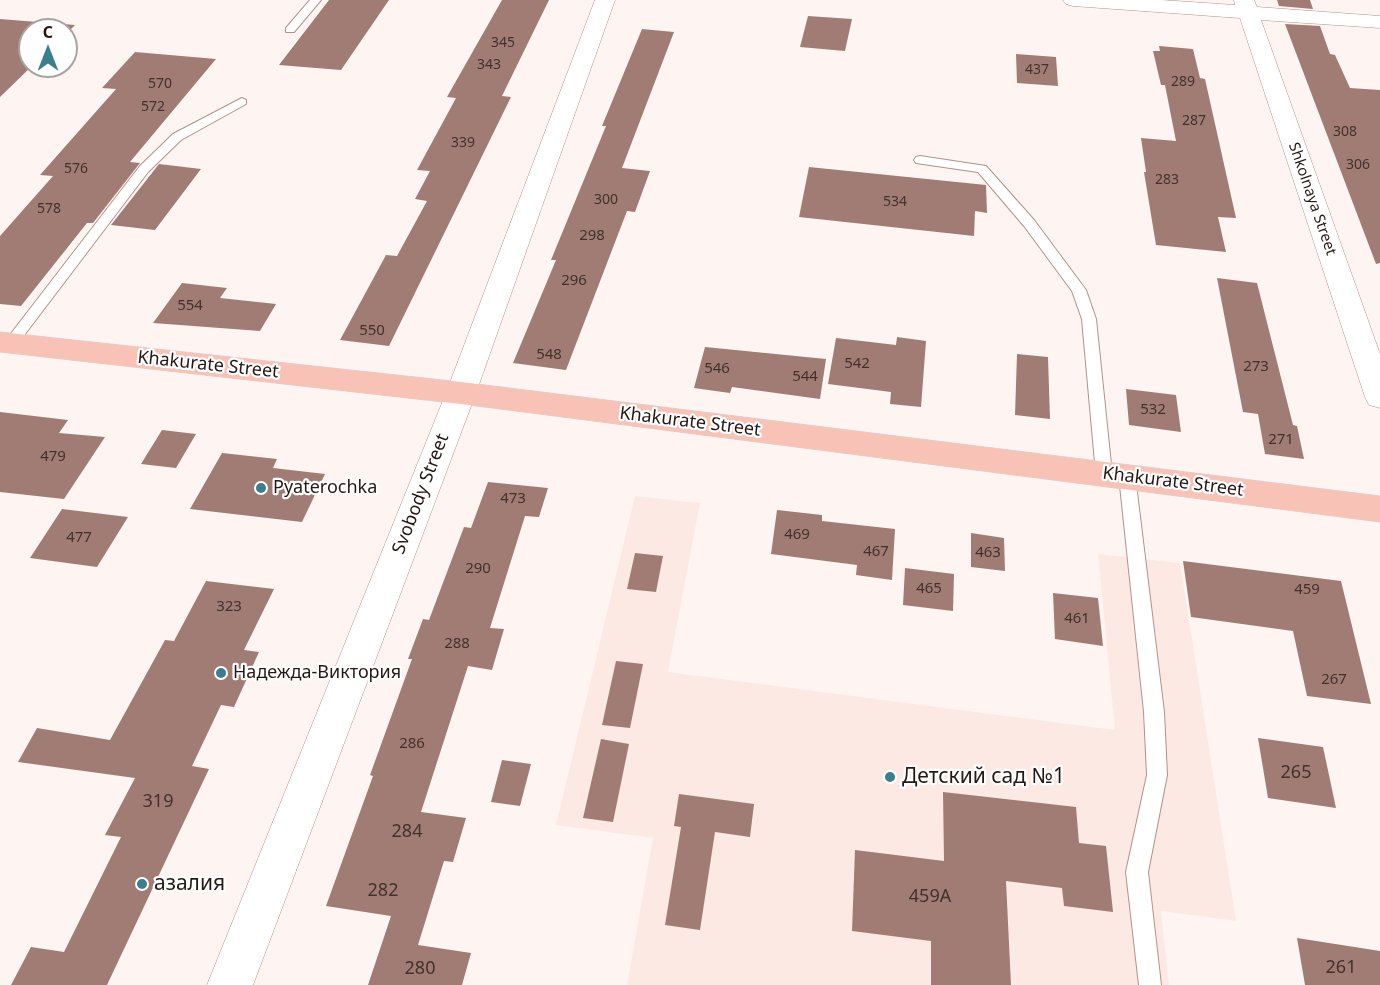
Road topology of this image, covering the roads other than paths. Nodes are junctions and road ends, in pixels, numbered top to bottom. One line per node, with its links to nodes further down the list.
1 (316, 0): 6 (lane)
2 (605, 0): 10 (street, Svobody Street)
3 (1073, 0): 4 (street)
4 (1246, 6): 5 (street); 11 (street, Shkolnaya Street)
5 (1380, 22)
6 (290, 30)
7 (242, 102): 9 (lane)
8 (920, 160): 12 (lane)
9 (6, 343): 10 (main road, Khakurate Street)
10 (461, 393): 12 (main road, Khakurate Street); 14 (street, Svobody Street)
11 (1380, 397)
12 (1116, 475): 13 (main road, Khakurate Street); 15 (lane)
13 (1380, 508)
14 (231, 985)
15 (1150, 985)

